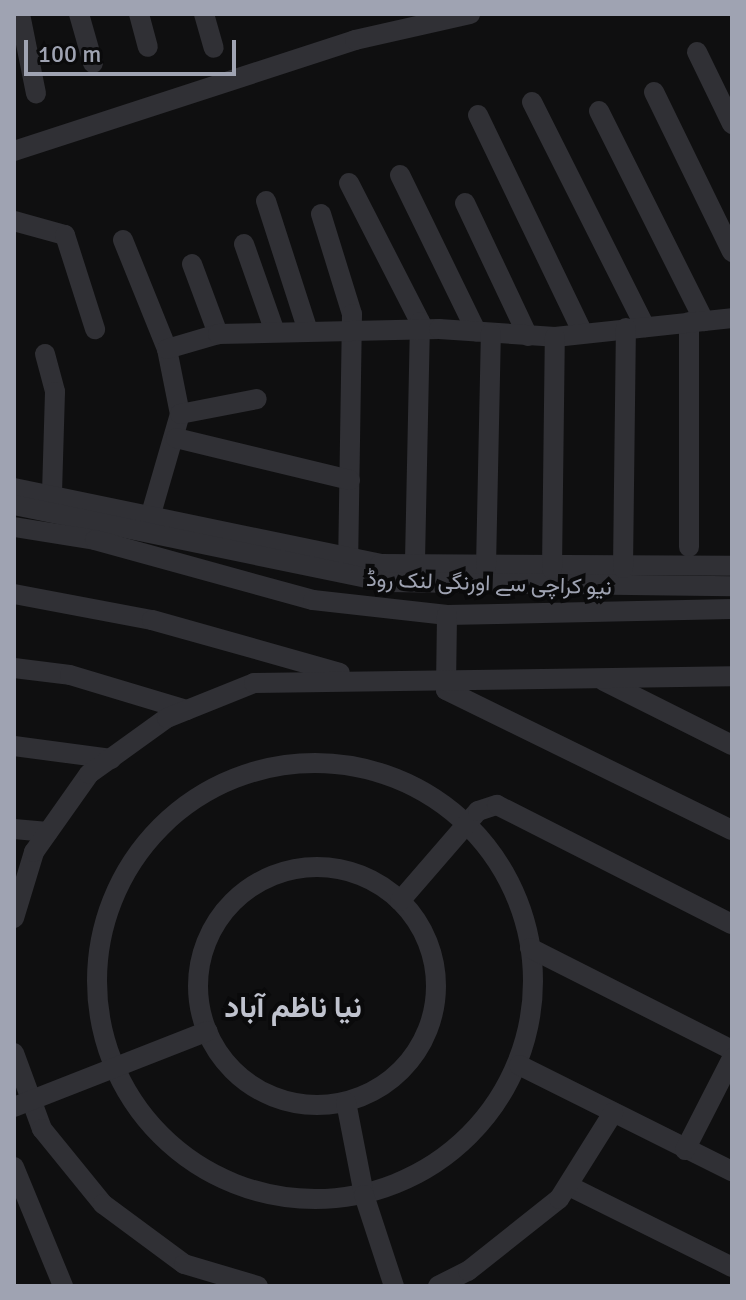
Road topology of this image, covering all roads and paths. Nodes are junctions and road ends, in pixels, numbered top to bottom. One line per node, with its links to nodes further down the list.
1 (20, 14): 11 (street)
2 (79, 14): 9 (street)
3 (139, 14): 6 (street)
4 (204, 14): 7 (street)
5 (470, 14): 16 (street)
6 (148, 47)
7 (214, 48)
8 (697, 52): 15 (street)
9 (93, 63)
10 (654, 92): 25 (street)
11 (36, 93)
12 (532, 102): 29 (street)
13 (599, 111): 28 (street)
14 (478, 115): 36 (street)
15 (732, 124)
16 (14, 151)
17 (400, 175): 35 (street)
18 (349, 183): 32 (street)
19 (266, 201): 33 (street)
20 (465, 203): 38 (street)
21 (321, 214): 31 (street)
22 (14, 221): 30 (street)
23 (123, 240): 40 (street)
24 (244, 244): 34 (street)
25 (732, 252)
26 (192, 264): 37 (street)
27 (732, 318): 28 (street)
28 (696, 322): 29 (street); 51 (street)
29 (636, 327): 36 (street); 56 (street)
30 (95, 329)
31 (353, 329): 32 (street); 33 (street); 45 (street)
32 (421, 329): 35 (street); 53 (street)
33 (308, 331): 34 (street)
34 (275, 332): 37 (street)
35 (483, 332): 38 (street); 55 (street)
36 (583, 333): 39 (street)
37 (218, 334): 40 (street)
38 (528, 336): 39 (street)
39 (555, 337): 57 (street)
40 (167, 349): 43 (street)
41 (45, 354): 47 (street)
42 (257, 399): 43 (street)
43 (180, 414): 44 (street)
44 (176, 438): 45 (street); 49 (street)
45 (350, 480): 52 (street)
46 (14, 488): 47 (street, نیو کراچی سے اورنگی لنک روڈ)
47 (52, 493): 49 (street, نیو کراچی سے اورنگی لنک روڈ)
48 (14, 505): 58 (street, نیو کراچی سے اورنگی لنک روڈ)
49 (151, 514): 52 (street, نیو کراچی سے اورنگی لنک روڈ)
50 (14, 527): 62 (street)
51 (689, 547)
52 (348, 560): 53 (street, نیو کراچی سے اورنگی لنک روڈ)
53 (415, 566): 58 (street, نیو کراچی سے اورنگی لنک روڈ)
54 (732, 566): 56 (street, نیو کراچی سے اورنگی لنک روڈ)
55 (486, 567): 57 (street, نیو کراچی سے اورنگی لنک روڈ); 58 (street, نیو کراچی سے اورنگی لنک روڈ)
56 (623, 568): 57 (street, نیو کراچی سے اورنگی لنک روڈ)
57 (552, 569)
58 (438, 576): 59 (street, نیو کراچی سے اورنگی لنک روڈ)
59 (732, 586)
60 (14, 594): 64 (street)
61 (732, 609): 62 (street)
62 (447, 615): 66 (street)
63 (14, 668): 68 (street)
64 (349, 676): 66 (street); 68 (street)
65 (732, 676): 67 (street)
66 (443, 678): 67 (street); 74 (street)
67 (601, 679): 69 (street)
68 (187, 710): 71 (street)
69 (732, 745)
70 (14, 746): 71 (street)
71 (111, 759): 75 (street)
72 (466, 826): 76 (street); 78 (street); 79 (street); 85 (street)
73 (14, 829): 75 (street)
74 (732, 830)
75 (48, 832): 77 (street)
76 (400, 901): 80 (street); 86 (street)
77 (14, 918)
78 (732, 924)
79 (530, 948): 81 (street); 84 (street)
80 (208, 1031): 85 (street); 86 (street)
81 (732, 1050)
82 (14, 1053): 87 (street)
83 (732, 1058): 89 (street)
84 (519, 1065): 88 (street); 93 (street)
85 (114, 1066): 87 (street); 93 (street)
86 (346, 1102): 93 (street)
87 (23, 1104): 96 (street)
88 (613, 1113): 89 (street); 92 (street)
89 (685, 1150): 91 (street)
90 (14, 1167): 95 (street)
91 (732, 1171)
92 (569, 1186): 94 (street); 98 (street)
93 (364, 1195): 97 (street)
94 (732, 1267)
95 (63, 1286)
96 (258, 1286)
97 (394, 1286)
98 (438, 1286)

